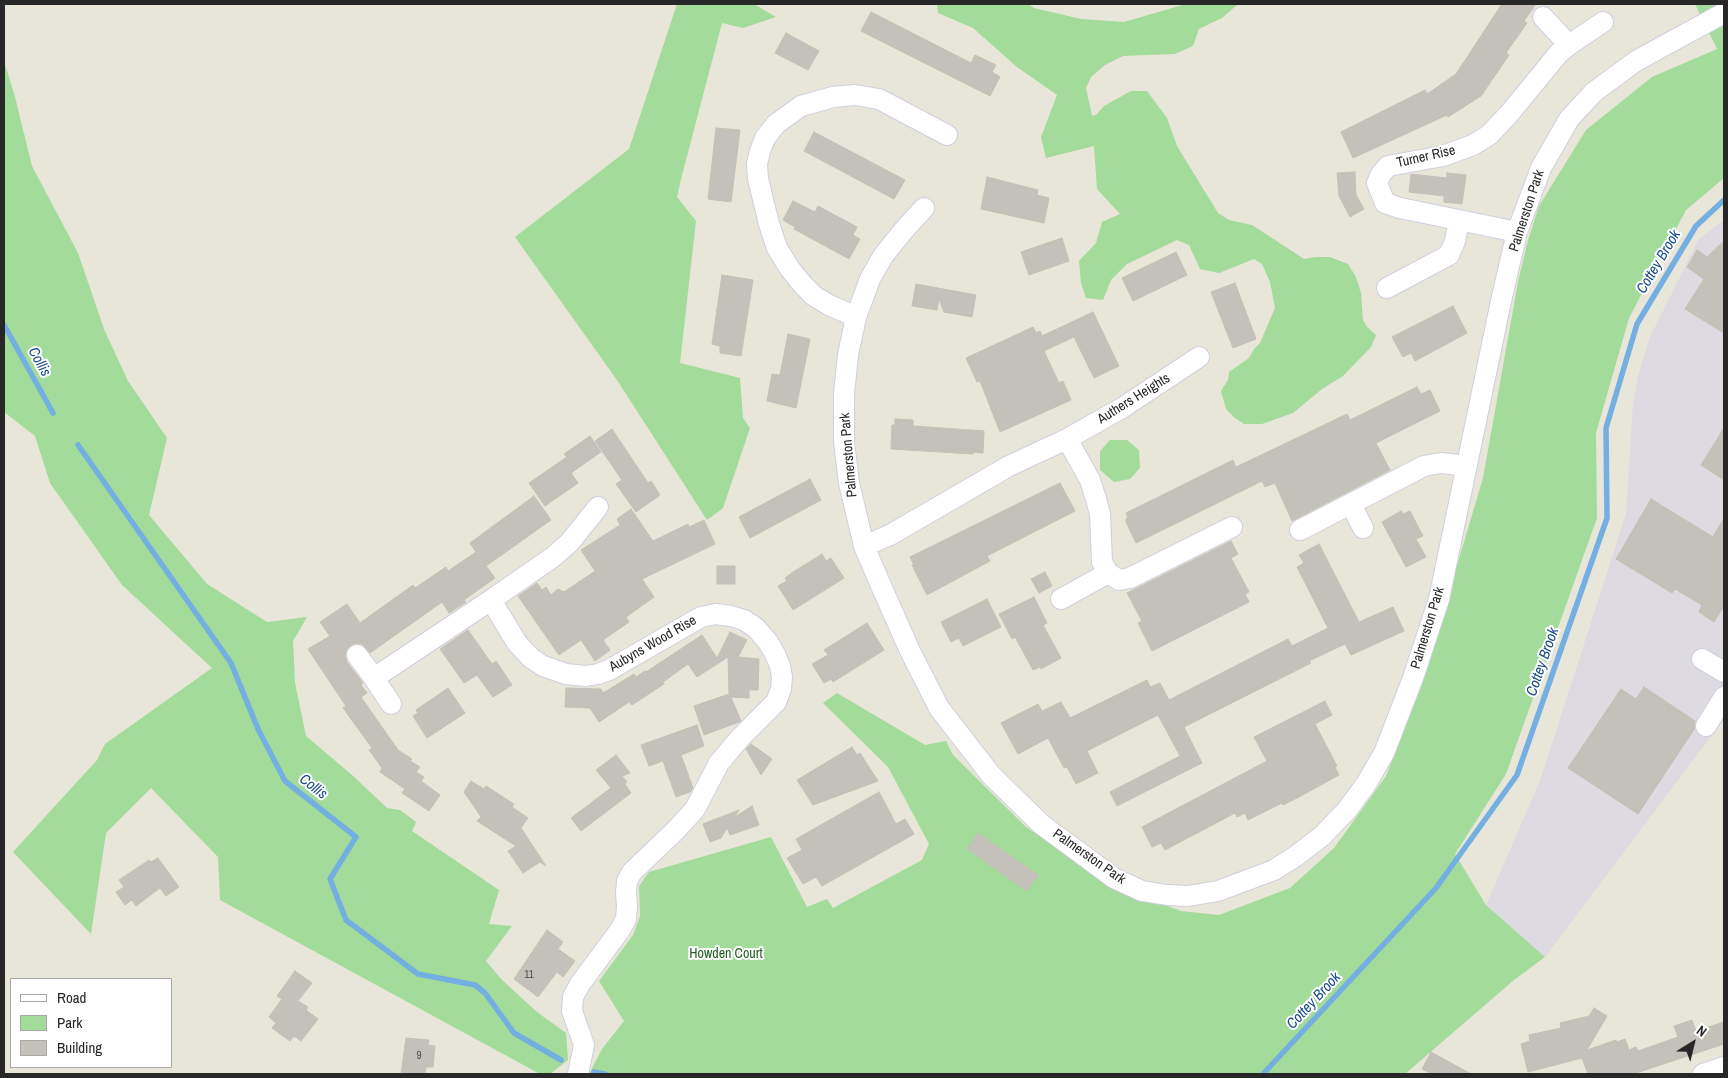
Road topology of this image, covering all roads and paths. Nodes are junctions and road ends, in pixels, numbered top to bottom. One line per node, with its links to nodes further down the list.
1 (1724, 12): 8 (street, Palmerston Park)
2 (1543, 17): 4 (street)
3 (1603, 22): 4 (street, Turner Rise)
4 (1569, 44): 7 (street, Turner Rise)
5 (947, 135): 10 (street)
6 (924, 208): 10 (street, Palmerston Park)
7 (1459, 220): 8 (street, Turner Rise); 9 (street)
8 (1517, 232): 13 (street, Palmerston Park)
9 (1387, 288)
10 (856, 317): 19 (street, Palmerston Park)
11 (1199, 357): 12 (street, Authers Heights)
12 (1067, 439): 19 (street, Authers Heights); 20 (street)
13 (1467, 466): 14 (street); 19 (street, Palmerston Park)
14 (1351, 504): 17 (street); 18 (street)
15 (598, 507): 22 (street)
16 (1232, 527): 20 (street)
17 (1363, 528)
18 (1300, 530)
19 (864, 546)
20 (1108, 573): 21 (street)
21 (1061, 599)
22 (491, 600): 26 (street); 31 (street, Aubyns Wood Rise)
23 (357, 655): 26 (street)
24 (1702, 659): 25 (street)
25 (1724, 672)
26 (374, 678): 28 (street)
27 (1724, 697): 29 (street)
28 (391, 704)
29 (1706, 726)
30 (1724, 1067): 32 (street)
31 (578, 1074)
32 (1703, 1074)

